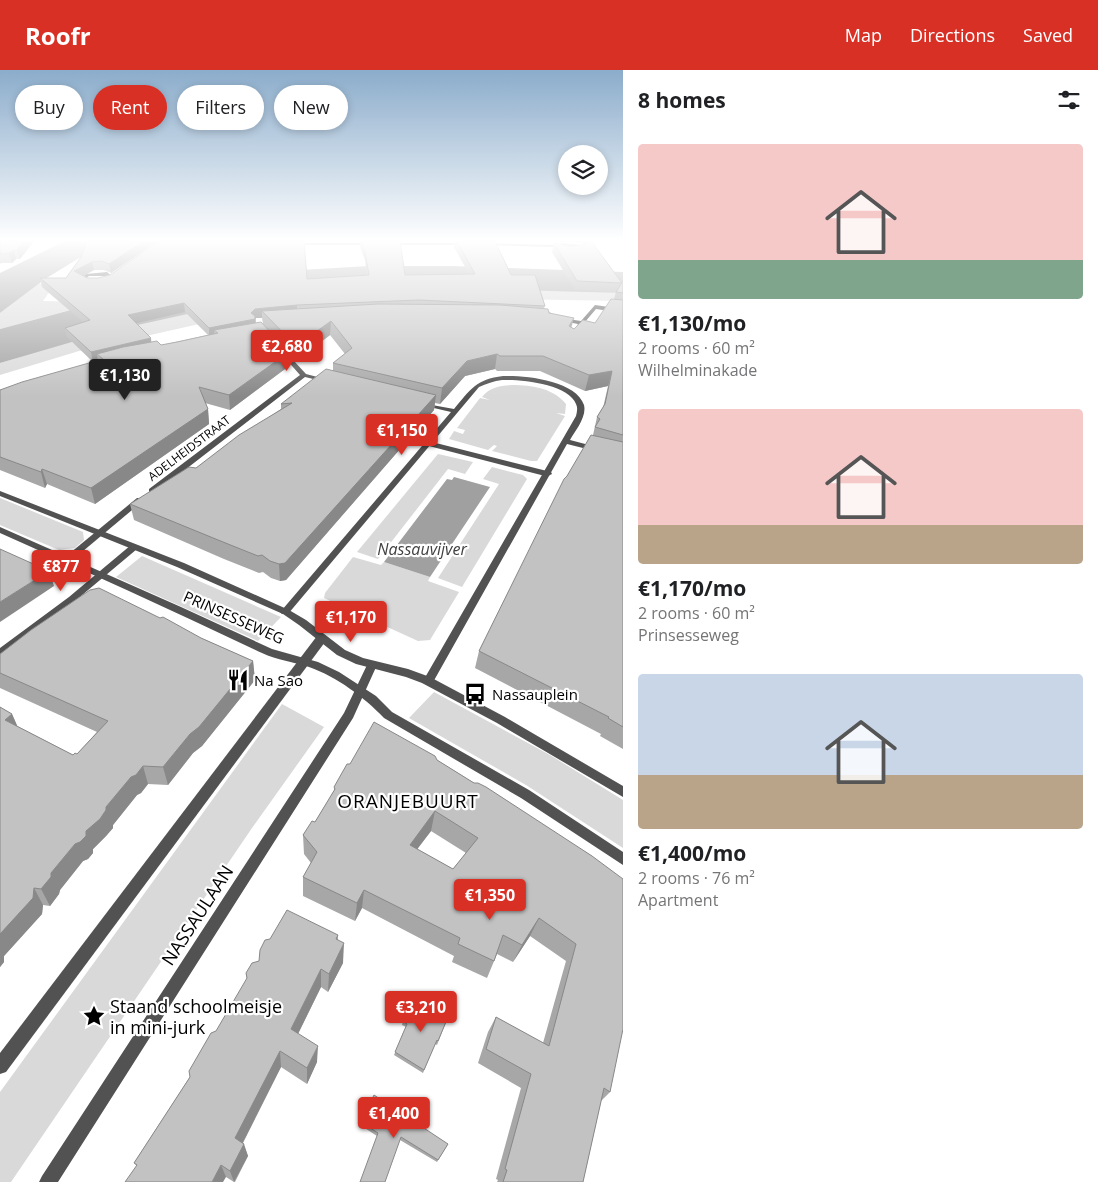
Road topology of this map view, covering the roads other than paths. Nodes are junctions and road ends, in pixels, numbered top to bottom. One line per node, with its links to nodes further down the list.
1 (623, 311): 3 (street)
2 (554, 320): 3 (street)
3 (582, 323): 4 (street)
4 (574, 334)
5 (274, 343): 6 (street)
6 (304, 375): 7 (street); 16 (street, ADELHEIDSTRAAT)
7 (332, 382)
8 (417, 402): 9 (street)
9 (454, 411): 10 (street); 11 (street)
10 (567, 442): 12 (street); 13 (street)
11 (428, 443): 13 (street); 20 (street)
12 (623, 456)
13 (548, 474): 25 (street)
14 (0, 493): 16 (street, PRINSESSEWEG)
15 (0, 530): 18 (street, PRINSESSEWEG)
16 (101, 534): 17 (street, PRINSESSEWEG); 18 (street, ADELHEIDSTRAAT)
17 (134, 547): 19 (street); 20 (street, PRINSESSEWEG)
18 (67, 560): 19 (street, PRINSESSEWEG)
19 (101, 575): 22 (street); 23 (street, PRINSESSEWEG)
20 (285, 612): 21 (street, PRINSESSEWEG)
21 (321, 639): 23 (street); 24 (street, PRINSESSEWEG)
22 (0, 653)
23 (302, 662): 26 (street, PRINSESSEWEG); 29 (street)
24 (372, 665): 25 (street, PRINSESSEWEG); 26 (street, NASSAULAAN)
25 (428, 681): 27 (street, PRINSESSEWEG)
26 (360, 690): 28 (street, PRINSESSEWEG); 30 (street, NASSAULAAN)
27 (623, 792)
28 (623, 859)
29 (0, 1066)
30 (48, 1182)

